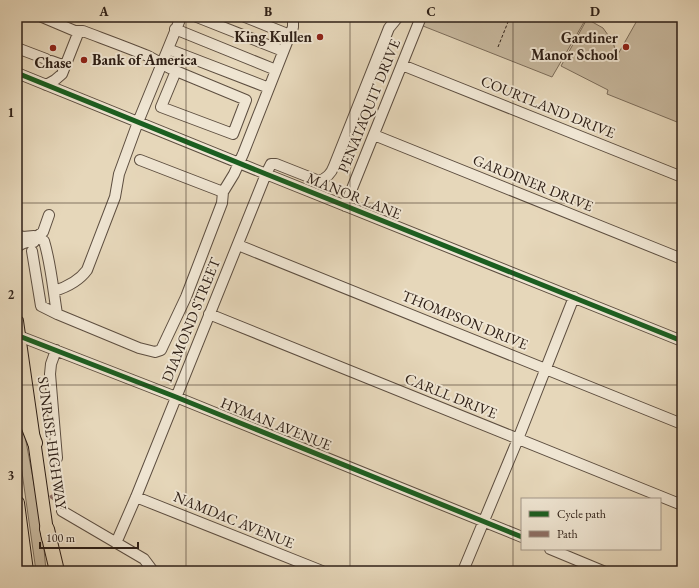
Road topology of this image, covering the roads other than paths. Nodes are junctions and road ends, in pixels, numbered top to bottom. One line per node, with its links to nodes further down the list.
1 (42, 17): 9 (street)
2 (181, 17): 8 (street)
3 (197, 17): 13 (street)
4 (245, 17): 10 (street)
5 (292, 17): 10 (street)
6 (398, 17): 29 (street)
7 (421, 17): 15 (street, PENATAQUIT DRIVE)
8 (175, 29): 12 (street); 17 (street)
9 (79, 31): 14 (street); 16 (street)
10 (290, 35): 13 (street)
11 (17, 48): 16 (street)
12 (168, 49): 14 (street); 21 (street)
13 (283, 51): 17 (street)
14 (162, 63): 18 (street); 25 (street)
15 (402, 65): 26 (street, PENATAQUIT DRIVE); 30 (street, COURTLAND DRIVE)
16 (63, 70): 20 (street); 22 (street)
17 (276, 70): 21 (street)
18 (176, 71): 23 (street); 23 (street)
19 (17, 73): 20 (street, MANOR LANE)
20 (46, 85): 22 (street, MANOR LANE)
21 (269, 88): 24 (street)
22 (72, 95): 25 (street, MANOR LANE)
23 (246, 100): 24 (street)
24 (262, 106): 28 (street)
25 (138, 122): 28 (street, MANOR LANE); 41 (street)
26 (374, 135): 32 (street, PENATAQUIT DRIVE); 40 (street, GARDINER DRIVE)
27 (140, 160): 31 (street)
28 (239, 164): 29 (street, MANOR LANE); 31 (street)
29 (266, 174): 32 (street, MANOR LANE); 36 (street, DIAMOND STREET)
30 (682, 177)
31 (223, 192): 43 (street)
32 (345, 206): 42 (street, MANOR LANE)
33 (49, 215): 35 (street)
34 (17, 235): 35 (street)
35 (36, 237): 38 (street)
36 (238, 245): 44 (street, DIAMOND STREET); 49 (street, THOMPSON DRIVE)
37 (17, 247): 38 (street)
38 (46, 249): 41 (street)
39 (32, 251): 43 (street)
40 (682, 259)
41 (54, 291): 43 (street)
42 (574, 297): 47 (street, MANOR LANE); 49 (street)
43 (57, 314)
44 (210, 314): 51 (street, DIAMOND STREET); 53 (street, CARLL DRIVE)
45 (17, 321): 46 (main road, SUNRISE HIGHWAY)
46 (19, 336): 48 (street, HYMAN AVENUE); 54 (main road, SUNRISE HIGHWAY)
47 (682, 341)
48 (56, 350): 51 (street, HYMAN AVENUE); 55 (street)
49 (545, 368): 52 (street, THOMPSON DRIVE); 53 (street)
50 (17, 381): 54 (highway)
51 (176, 397): 56 (street, DIAMOND STREET); 60 (street, HYMAN AVENUE)
52 (682, 424)
53 (518, 439): 58 (street, CARLL DRIVE); 60 (street)
54 (35, 443): 61 (main road, SUNRISE HIGHWAY)
55 (57, 458)
56 (136, 497): 63 (street, DIAMOND STREET); 69 (street, NAMDAC AVENUE)
57 (17, 503): 65 (highway)
58 (682, 505)
59 (62, 511): 63 (street)
60 (484, 521): 62 (street, HYMAN AVENUE); 70 (street)
61 (47, 529): 66 (main road, SUNRISE HIGHWAY); 67 (highway)
62 (521, 537)
63 (116, 543): 68 (street)
64 (552, 550): 71 (street)
65 (26, 571)
66 (51, 571)
67 (57, 571)
68 (153, 571)
69 (322, 571)
70 (464, 571)
71 (603, 571)

